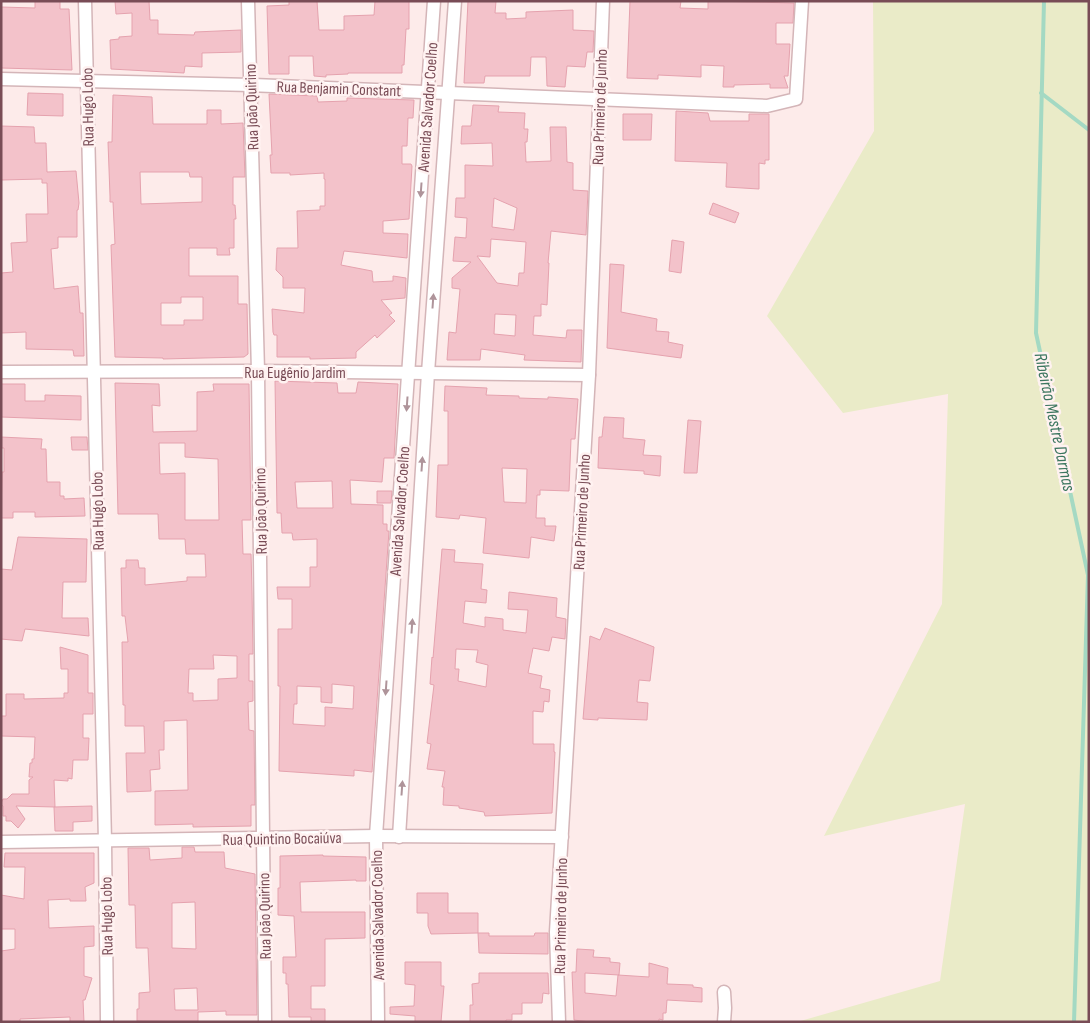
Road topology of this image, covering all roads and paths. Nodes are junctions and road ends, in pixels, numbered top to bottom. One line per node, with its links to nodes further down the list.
1 (85, 1): 8 (street, Rua Hugo Lobo)
2 (248, 1): 9 (street, Rua João Quirino)
3 (434, 1): 10 (street, Avenida Salvador Coelho)
4 (455, 1): 11 (street, Avenida Salvador Coelho)
5 (603, 1): 12 (street, Rua Primeiro de Junho)
6 (802, 1): 12 (street, Rua Benjamin Constant)
7 (1, 79): 8 (street, Rua Benjamin Constant)
8 (86, 80): 9 (street, Rua Benjamin Constant); 15 (street, Rua Hugo Lobo)
9 (251, 85): 10 (street, Rua Benjamin Constant); 13 (street, Rua João Quirino)
10 (428, 91): 11 (street, Rua Benjamin Constant); 16 (street, Avenida Salvador Coelho, one-way to 16)
11 (447, 92): 12 (street, Rua Benjamin Constant); 17 (street, Avenida Salvador Coelho, one-way to 11)
12 (600, 98): 18 (street, Rua Primeiro de Junho)
13 (258, 371): 15 (street, Rua Eugênio Jardim); 16 (street, Rua Eugênio Jardim); 22 (street, Rua João Quirino)
14 (1, 372): 15 (street, Rua Eugênio Jardim)
15 (94, 372): 23 (street, Rua Hugo Lobo)
16 (409, 373): 17 (street, Rua Eugênio Jardim); 19 (street, Avenida Salvador Coelho, one-way to 19)
17 (428, 373): 18 (street, Rua Eugênio Jardim); 20 (street, Avenida Salvador Coelho, one-way to 17)
18 (589, 375): 21 (street, Rua Primeiro de Junho)
19 (376, 836): 20 (street, Rua Quintino Bocaiúva); 22 (street, Rua Quintino Bocaiúva); 28 (street, Avenida Salvador Coelho)
20 (399, 837): 21 (street, Rua Quintino Bocaiúva)
21 (562, 837): 29 (street, Rua Primeiro de Junho)
22 (263, 838): 23 (street, Rua Quintino Bocaiúva); 27 (street, Rua João Quirino)
23 (105, 841): 24 (street, Rua Quintino Bocaiúva); 26 (street, Rua Hugo Lobo)
24 (1, 842)
25 (724, 992): 30 (street)
26 (107, 1022)
27 (265, 1022)
28 (378, 1022)
29 (559, 1022)
30 (724, 1022)

